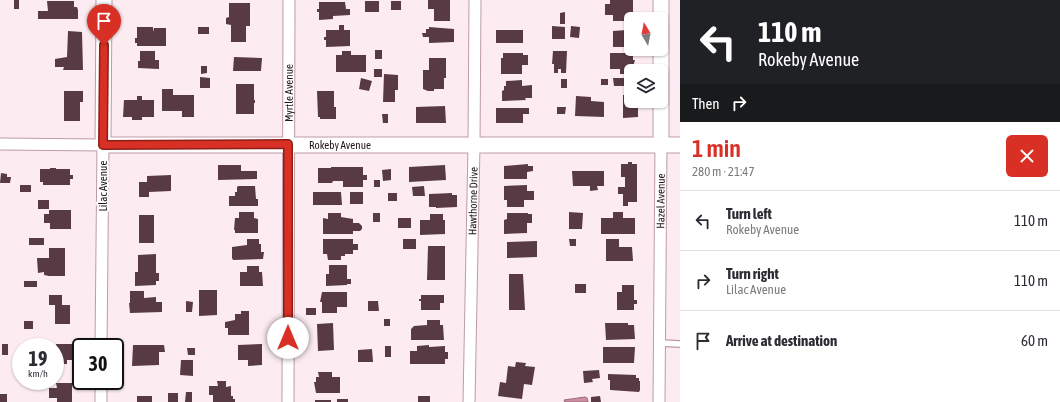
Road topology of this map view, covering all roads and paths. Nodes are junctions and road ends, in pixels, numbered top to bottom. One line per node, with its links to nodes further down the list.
1 (104, 0): 7 (street, Lilac Avenue)
2 (289, 0): 6 (street, Myrtle Avenue)
3 (475, 0): 8 (street, Hawthorne Drive)
4 (661, 0): 9 (street, Hazel Avenue)
5 (0, 144): 7 (street, Rokeby Avenue)
6 (288, 144): 7 (street, Rokeby Avenue); 8 (street, Rokeby Avenue); 16 (street, Myrtle Avenue)
7 (103, 145): 11 (street, Lilac Avenue)
8 (474, 145): 9 (street, Rokeby Avenue); 17 (street, Hawthorne Drive)
9 (661, 145): 10 (street, Rokeby Avenue); 12 (street, Hazel Avenue)
10 (680, 145)
11 (101, 338)
12 (660, 343): 13 (lane); 18 (street, Hazel Avenue)
13 (680, 344)
14 (101, 390): 15 (street)
15 (101, 402)
16 (288, 402)
17 (469, 402)
18 (660, 402)

